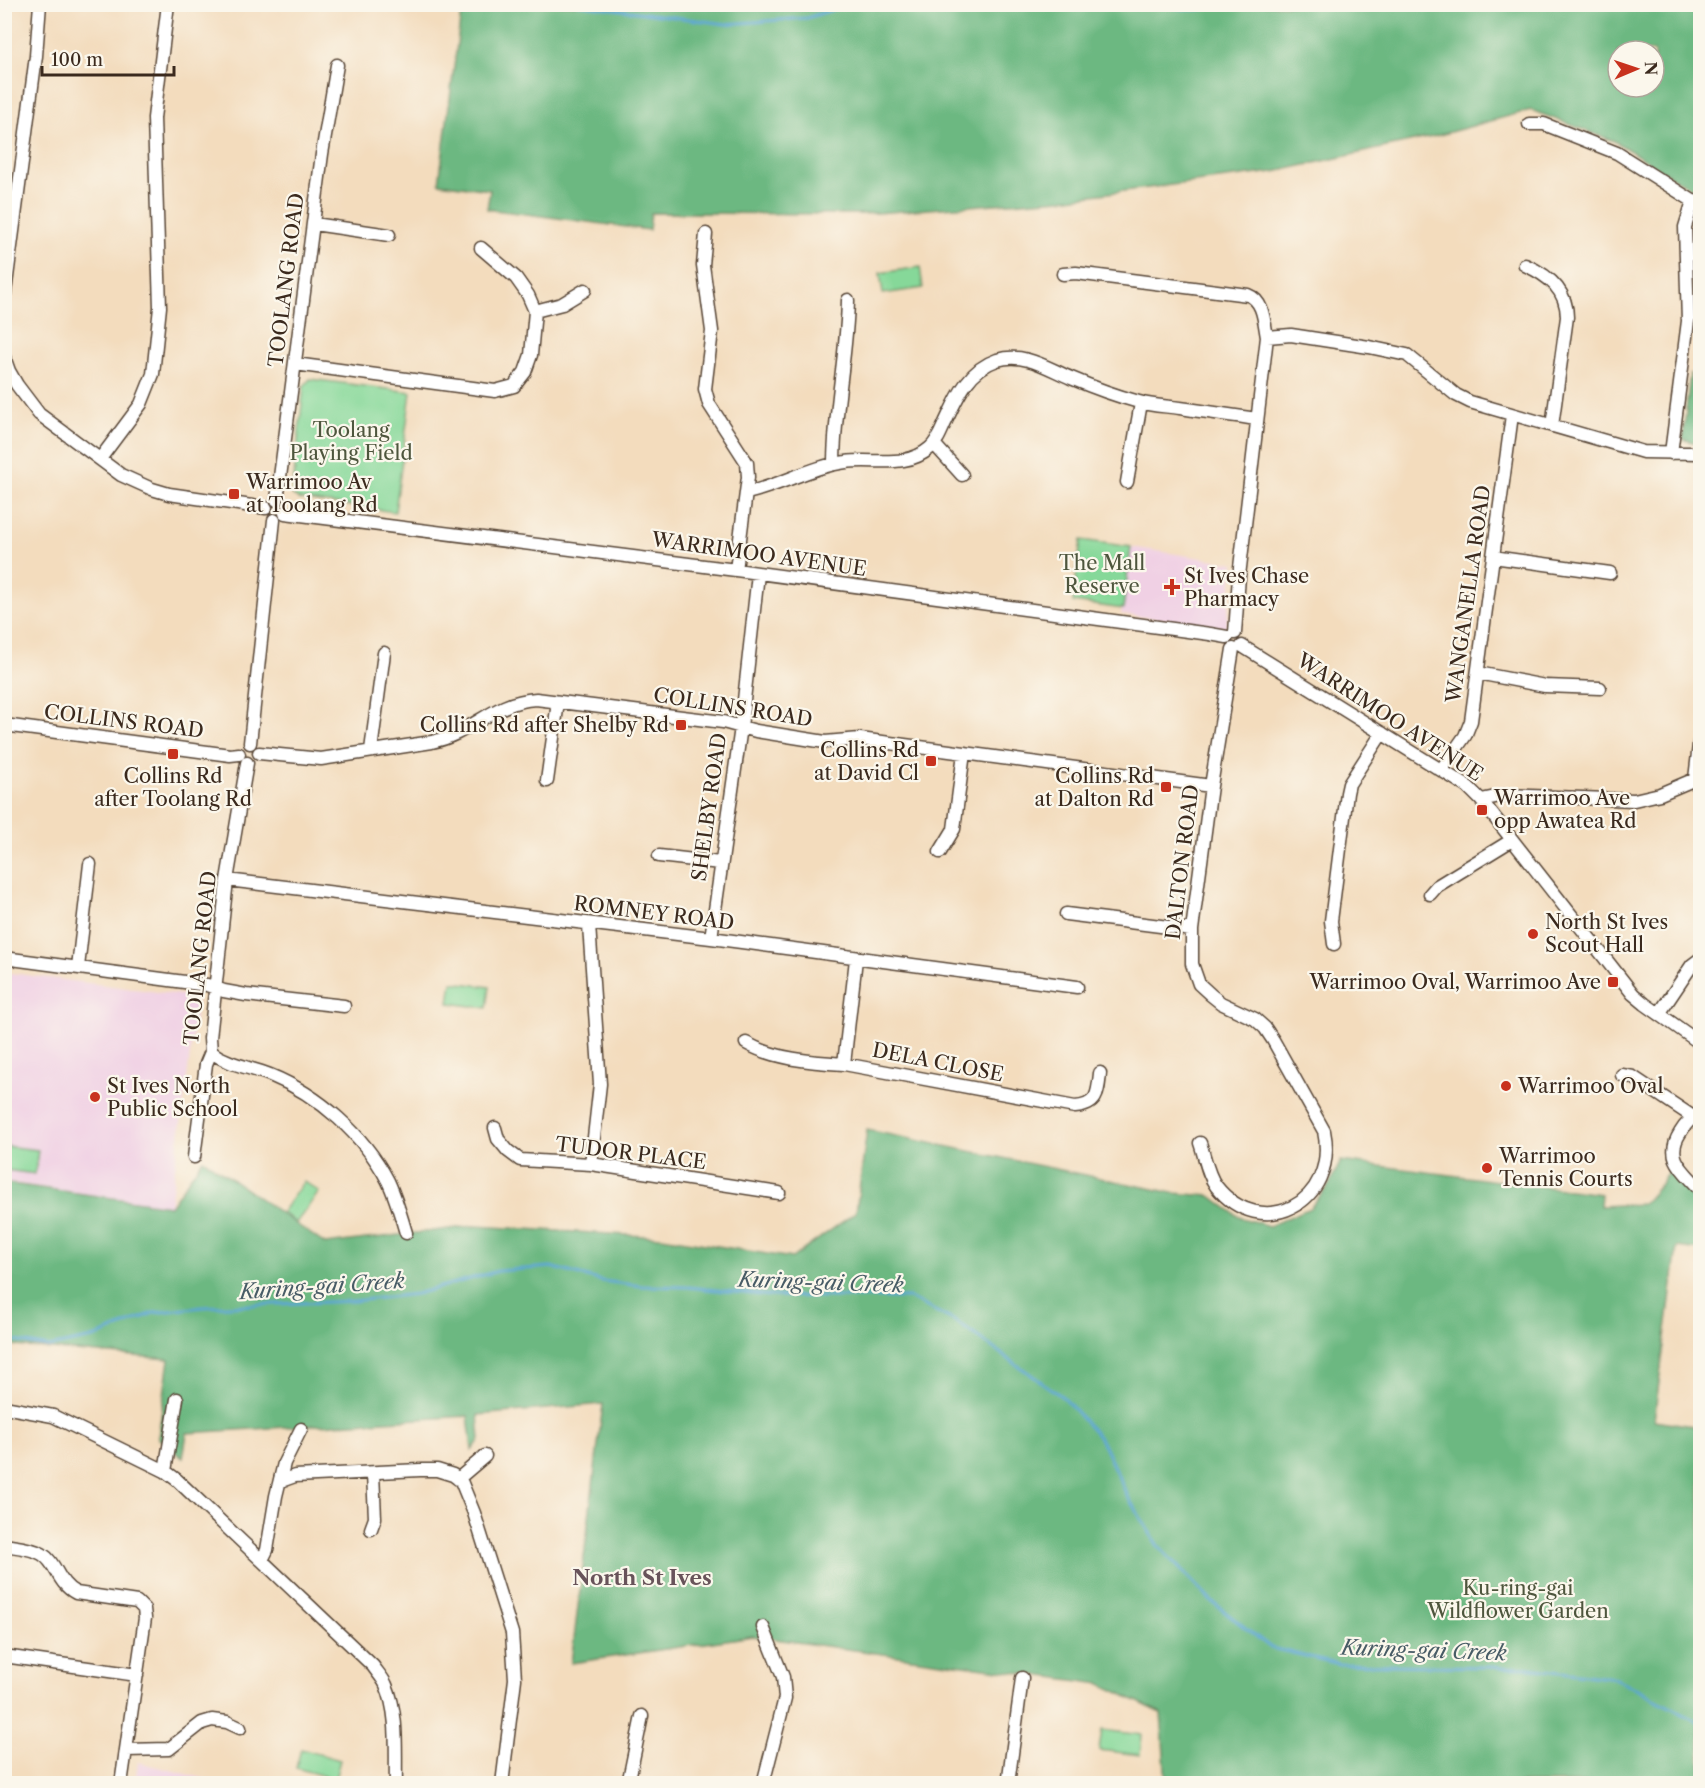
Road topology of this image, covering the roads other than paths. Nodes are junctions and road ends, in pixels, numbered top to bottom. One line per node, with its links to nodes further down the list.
1 (40, 4): 11 (street)
2 (168, 4): 27 (street)
3 (337, 65): 6 (street, TOOLANG ROAD)
4 (1529, 124): 5 (street)
5 (1697, 202): 25 (street)
6 (314, 224): 8 (street); 19 (street, TOOLANG ROAD)
7 (706, 234): 31 (street)
8 (389, 235)
9 (481, 248): 16 (street)
10 (1525, 265): 23 (street)
11 (6, 269): 14 (street)
12 (1063, 274): 17 (street, DALTON ROAD)
13 (585, 290): 16 (street)
14 (4, 300)
15 (848, 300): 28 (street)
16 (535, 311): 19 (street)
17 (1267, 337): 21 (street); 22 (street, DALTON ROAD)
18 (4, 357): 27 (street)
19 (295, 364): 32 (street, TOOLANG ROAD)
20 (1141, 403): 22 (street); 24 (street); 30 (street)
21 (1512, 415): 23 (street); 36 (street, WANGANELLA ROAD)
22 (1257, 419): 40 (street, DALTON ROAD)
23 (1552, 426): 25 (street)
24 (934, 444): 28 (street); 29 (street)
25 (1671, 453): 26 (street)
26 (1701, 453)
27 (100, 459): 33 (street)
28 (834, 464): 31 (street)
29 (962, 475)
30 (1127, 482)
31 (746, 493): 37 (street)
32 (277, 500): 33 (street); 34 (street)
33 (266, 508): 35 (street)
34 (285, 513): 35 (street); 37 (street, WARRIMOO AVENUE)
35 (274, 520): 49 (street)
36 (1493, 557): 38 (street); 42 (street, WANGANELLA ROAD)
37 (735, 570): 39 (street, WARRIMOO AVENUE)
38 (1610, 573)
39 (758, 574): 40 (street, WARRIMOO AVENUE); 46 (street, SHELBY ROAD)
40 (1234, 641): 47 (street, WARRIMOO AVENUE); 57 (street, DALTON ROAD)
41 (384, 653): 50 (street)
42 (1478, 672): 43 (street); 54 (street, WANGANELLA ROAD)
43 (1600, 688)
44 (558, 702): 46 (street, COLLINS ROAD); 50 (street, COLLINS ROAD); 56 (street)
45 (4, 725): 53 (street, COLLINS ROAD)
46 (741, 727): 52 (street, COLLINS ROAD); 62 (street, SHELBY ROAD)
47 (1382, 733): 54 (street, WARRIMOO AVENUE); 70 (street)
48 (1701, 736): 55 (street)
49 (250, 743): 51 (street); 53 (street)
50 (371, 750): 51 (street, COLLINS ROAD)
51 (259, 753): 53 (street)
52 (964, 753): 57 (street, COLLINS ROAD); 60 (street)
53 (243, 758): 64 (street, TOOLANG ROAD)
54 (1441, 770): 58 (street, WARRIMOO AVENUE)
55 (1698, 778): 58 (street)
56 (546, 782)
57 (1211, 786): 68 (street, DALTON ROAD)
58 (1481, 800): 59 (street, WARRIMOO AVENUE)
59 (1512, 840): 65 (street); 78 (street, WARRIMOO AVENUE)
60 (940, 852)
61 (659, 856): 62 (street)
62 (720, 863): 69 (street, SHELBY ROAD)
63 (90, 864): 74 (street)
64 (227, 880): 67 (street, ROMNEY ROAD); 76 (street, TOOLANG ROAD)
65 (1430, 894)
66 (1066, 914): 68 (street)
67 (589, 925): 69 (street, ROMNEY ROAD); 89 (street)
68 (1192, 930): 87 (street, DALTON ROAD)
69 (711, 938): 72 (street, ROMNEY ROAD)
70 (1334, 944)
71 (4, 958): 74 (street)
72 (856, 959): 75 (street, ROMNEY ROAD); 82 (street)
73 (1701, 959): 78 (street)
74 (78, 967): 76 (street)
75 (1077, 987)
76 (215, 988): 77 (street); 81 (street, TOOLANG ROAD)
77 (344, 1006)
78 (1659, 1014): 79 (street, WARRIMOO AVENUE)
79 (1701, 1042)
80 (746, 1043): 82 (street, DELA CLOSE)
81 (211, 1052): 88 (street, TOOLANG ROAD); 92 (street)
82 (844, 1064): 83 (street, DELA CLOSE)
83 (1100, 1073)
84 (1622, 1076): 85 (street)
85 (1697, 1115): 90 (street)
86 (495, 1128): 89 (street, TUDOR PLACE)
87 (1200, 1143)
88 (194, 1157)
89 (591, 1164): 91 (street, TUDOR PLACE)
90 (1701, 1189)
91 (779, 1193)
92 (406, 1233)
93 (177, 1399): 97 (street)
94 (4, 1407): 97 (street)
95 (302, 1429): 100 (street)
96 (485, 1456): 99 (street)
97 (165, 1471): 103 (street)
98 (373, 1473): 99 (street); 100 (street); 101 (street)
99 (458, 1479): 113 (street)
100 (280, 1481): 103 (street)
101 (370, 1529)
102 (4, 1545): 106 (street)
103 (262, 1560): 112 (street)
104 (763, 1627): 115 (street)
105 (4, 1656): 106 (street)
106 (137, 1675): 110 (street)
107 (1022, 1678): 116 (street)
108 (642, 1716): 114 (street)
109 (240, 1728): 110 (street)
110 (126, 1750): 111 (street)
111 (121, 1784)
112 (396, 1784)
113 (502, 1784)
114 (628, 1784)
115 (763, 1784)
116 (1008, 1784)

